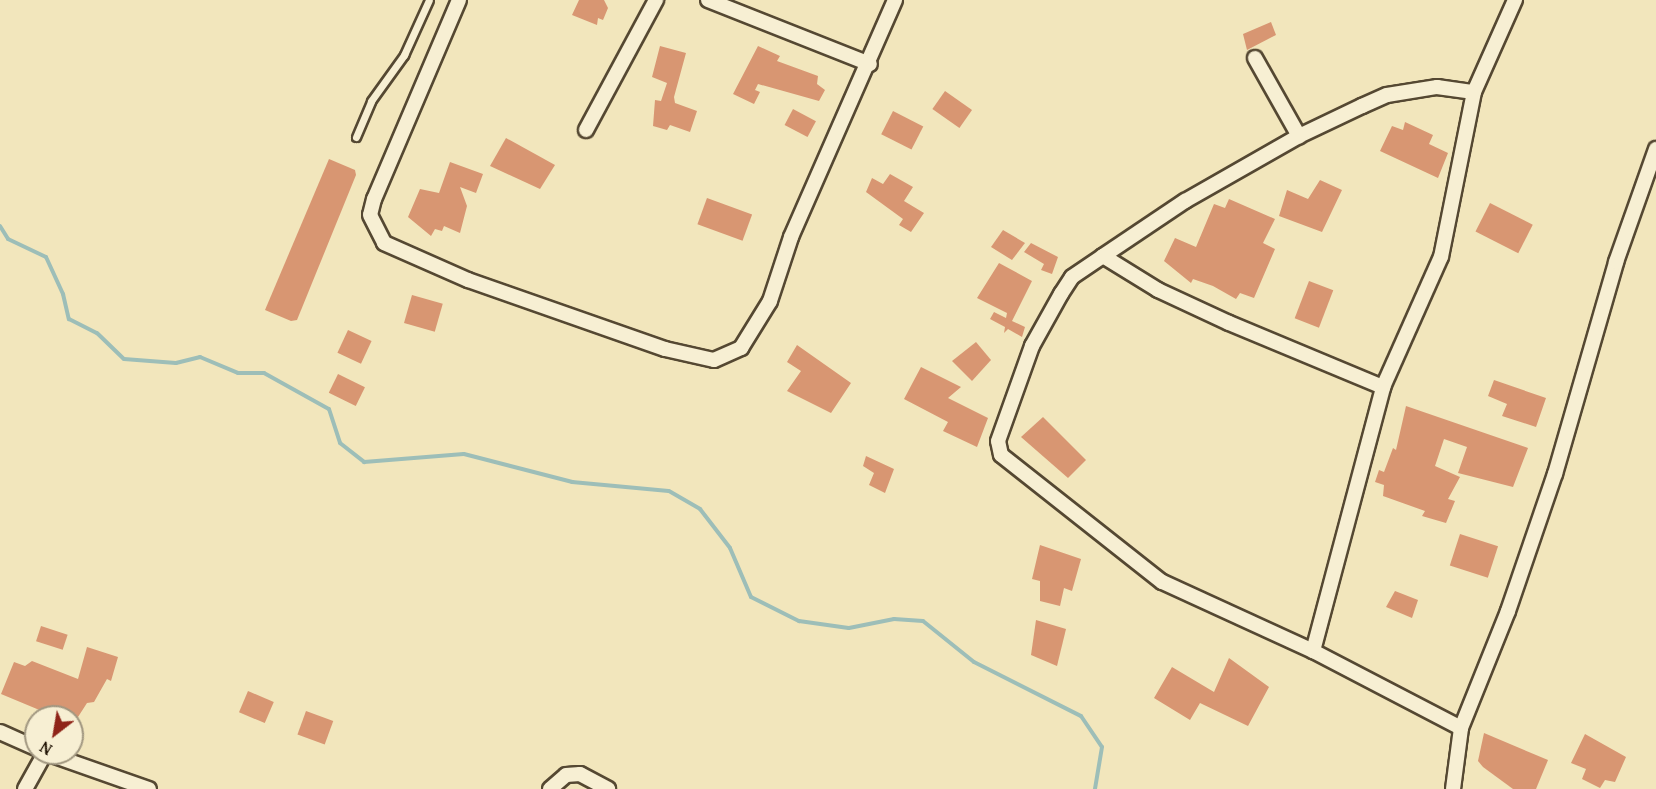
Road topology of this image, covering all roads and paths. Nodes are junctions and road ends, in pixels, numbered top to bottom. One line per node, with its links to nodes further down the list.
1 (429, 0): 12 (lane)
2 (459, 0): 8 (street)
3 (656, 0): 10 (street)
4 (708, 0): 8 (street)
5 (895, 0): 8 (street)
6 (1515, 0): 9 (street)
7 (1255, 58): 11 (street)
8 (870, 63)
9 (1473, 92): 11 (street); 15 (street)
10 (586, 130)
11 (1299, 135): 14 (street)
12 (356, 136)
13 (1656, 149): 17 (street)
14 (1103, 256): 15 (street); 16 (street)
15 (1383, 387): 16 (street)
16 (1313, 651): 17 (street)
17 (1461, 728): 26 (street)
18 (0, 732): 19 (street)
19 (24, 743)
20 (39, 765): 22 (street)
21 (80, 765): 23 (street)
22 (25, 789)
23 (149, 789)
24 (550, 789): 25 (street)
25 (608, 789)
26 (1453, 789)

